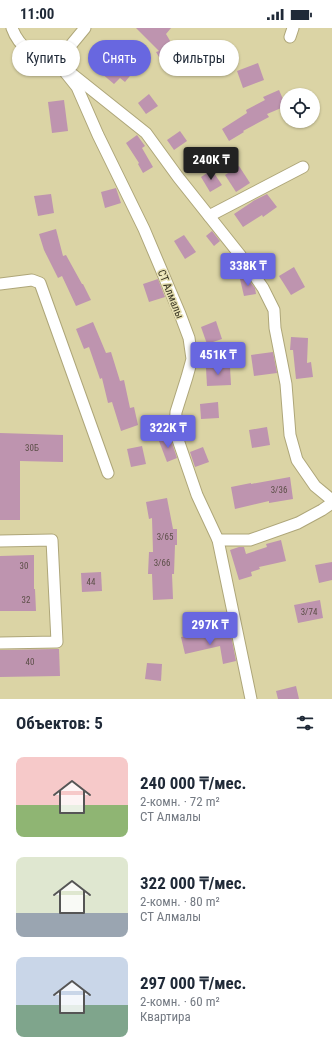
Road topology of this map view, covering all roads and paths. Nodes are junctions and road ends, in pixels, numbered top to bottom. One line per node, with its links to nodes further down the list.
1 (12, 28): 3 (street)
2 (86, 28): 4 (street)
3 (19, 40)
4 (76, 40)
5 (68, 76): 13 (street, СТ Алмалы)
6 (75, 76): 8 (street)
7 (303, 167): 8 (street)
8 (209, 216): 11 (street)
9 (0, 284): 10 (street)
10 (108, 473)
11 (332, 500)
12 (332, 503): 13 (street)
13 (218, 540): 16 (street, СТ Алмалы)
14 (0, 541): 15 (street)
15 (0, 642)
16 (251, 699)

